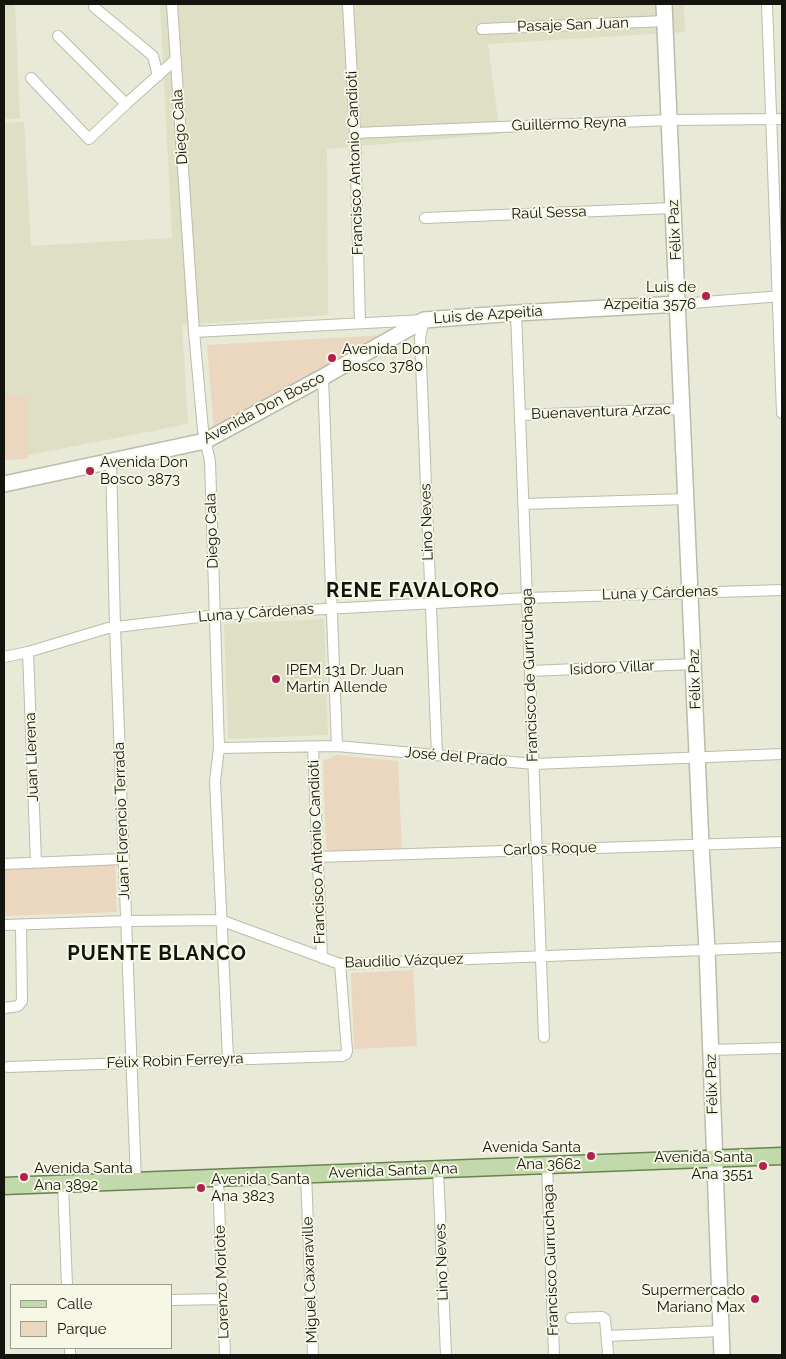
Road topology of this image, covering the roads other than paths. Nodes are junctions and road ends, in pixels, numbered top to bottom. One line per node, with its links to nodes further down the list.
1 (172, 4): 9 (street, Diego Cala)
2 (348, 4): 15 (street, Francisco Antonio Candioti)
3 (664, 4): 6 (main road, Félix Paz)
4 (767, 4): 13 (street)
5 (94, 7): 10 (street)
6 (665, 21): 7 (street, Pasaje San Juan); 14 (main road, Félix Paz)
7 (482, 28)
8 (58, 36): 12 (street)
9 (175, 60): 10 (street); 23 (street, Diego Cala)
10 (158, 76): 12 (street)
11 (31, 78): 12 (street)
12 (126, 104)
13 (777, 119): 14 (street, Guillermo Reyna); 18 (street)
14 (670, 120): 15 (street, Guillermo Reyna); 16 (main road, Félix Paz)
15 (355, 133): 22 (street, Francisco Antonio Candioti)
16 (674, 208): 17 (street, Raúl Sessa); 19 (main road, Félix Paz)
17 (425, 218)
18 (780, 296): 19 (street, Luis de Azpeitía); 26 (street)
19 (679, 304): 20 (main road, Luis de Azpeitía); 25 (main road, Félix Paz)
20 (516, 313): 21 (main road, Luis de Azpeitía); 27 (street, Francisco de Gurruchaga)
21 (424, 320): 22 (street, Luis de Azpeitía); 24 (main road, Avenida Don Bosco); 36 (street, Lino Neves)
22 (360, 323): 23 (street, Luis de Azpeitía)
23 (194, 332): 28 (street, Diego Cala)
24 (323, 378): 28 (main road, Avenida Don Bosco); 37 (street, Francisco Antonio Candioti)
25 (683, 410): 27 (street, Buenaventura Arzac); 31 (main road, Félix Paz)
26 (782, 413)
27 (520, 415): 32 (street, Francisco de Gurruchaga)
28 (205, 441): 29 (main road, Avenida Don Bosco); 38 (street, Diego Cala)
29 (111, 461): 30 (main road, Avenida Don Bosco); 39 (street, Juan Florencio Terrada)
30 (4, 484)
31 (687, 500): 32 (street); 34 (main road, Félix Paz)
32 (523, 504): 35 (street, Francisco de Gurruchaga)
33 (782, 590): 34 (street, Luna y Cárdenas)
34 (691, 592): 35 (street, Luna y Cárdenas); 42 (main road, Félix Paz)
35 (527, 598): 36 (street, Luna y Cárdenas); 43 (street, Francisco de Gurruchaga)
36 (431, 605): 37 (street, Luna y Cárdenas); 48 (street, Lino Neves)
37 (331, 608): 38 (street, Luna y Cárdenas); 44 (street, Francisco Antonio Candioti)
38 (216, 615): 39 (street, Luna y Cárdenas); 46 (street, Diego Cala)
39 (115, 626): 40 (street, Luna y Cárdenas); 55 (street, Juan Florencio Terrada)
40 (28, 652): 41 (street, Luna y Cárdenas); 56 (street, Juan Llerena)
41 (4, 658)
42 (694, 664): 43 (street, Isidoro Villar); 49 (main road, Félix Paz)
43 (530, 671): 50 (street, Francisco de Gurruchaga)
44 (337, 746): 45 (street, José del Prado); 48 (street, José del Prado)
45 (313, 747): 46 (street, José del Prado); 54 (street, Francisco Antonio Candioti)
46 (219, 748): 58 (street, Diego Cala)
47 (782, 754): 49 (street, José del Prado)
48 (437, 755): 50 (street, José del Prado)
49 (698, 757): 50 (street, José del Prado); 52 (main road, Félix Paz)
50 (534, 764): 53 (street, Francisco de Gurruchaga)
51 (782, 842): 52 (street, Carlos Roque)
52 (701, 845): 53 (street, Carlos Roque); 63 (main road, Félix Paz)
53 (537, 849): 54 (street, Carlos Roque); 64 (street, Francisco de Gurruchaga)
54 (318, 856): 65 (street, Francisco Antonio Candioti)
55 (123, 859): 56 (street); 59 (street, Juan Florencio Terrada)
56 (36, 862): 57 (street)
57 (4, 864)
58 (220, 920): 59 (street, Baudilio Vázquez); 65 (street, Baudilio Vázquez); 71 (street, Diego Cala)
59 (126, 921): 61 (street, Baudilio Vázquez); 72 (street, Juan Florencio Terrada)
60 (4, 925): 61 (street, Baudilio Vázquez)
61 (21, 925): 67 (street)
62 (782, 947): 63 (street, Baudilio Vázquez)
63 (707, 949): 64 (street, Baudilio Vázquez); 70 (main road, Félix Paz)
64 (542, 957): 66 (street, Baudilio Vázquez); 68 (street, Francisco de Gurruchaga)
65 (322, 958): 66 (street, Baudilio Vázquez)
66 (340, 964): 71 (street, Félix Robin Ferreyra)
67 (4, 1008)
68 (544, 1037)
69 (782, 1048): 70 (street)
70 (710, 1050): 75 (main road, Félix Paz)
71 (228, 1058): 72 (street, Félix Robin Ferreyra)
72 (132, 1062): 73 (street, Félix Robin Ferreyra); 80 (street, Juan Florencio Terrada)
73 (8, 1066)
74 (782, 1156): 75 (main road, Avenida Santa Ana)
75 (714, 1158): 76 (main road, Avenida Santa Ana); 87 (main road, Félix Paz)
76 (547, 1165): 77 (main road, Avenida Santa Ana); 92 (street, Francisco Gurruchaga)
77 (438, 1169): 78 (main road, Avenida Santa Ana); 91 (street, Lino Neves)
78 (306, 1174): 79 (main road, Avenida Santa Ana); 90 (street, Miguel Caxaraville)
79 (218, 1178): 80 (main road, Avenida Santa Ana); 84 (street, Lorenzo Morlote)
80 (136, 1181): 81 (main road, Avenida Santa Ana)
81 (63, 1184): 82 (main road, Avenida Santa Ana); 83 (street)
82 (4, 1186)
83 (67, 1284)
84 (222, 1299): 85 (street); 89 (street, Lorenzo Morlote)
85 (172, 1300)
86 (571, 1318): 88 (street)
87 (721, 1331): 88 (street); 94 (main road, Félix Paz)
88 (608, 1336): 93 (street)
89 (224, 1355)
90 (313, 1355)
91 (446, 1355)
92 (554, 1355)
93 (607, 1355)
94 (722, 1355)

